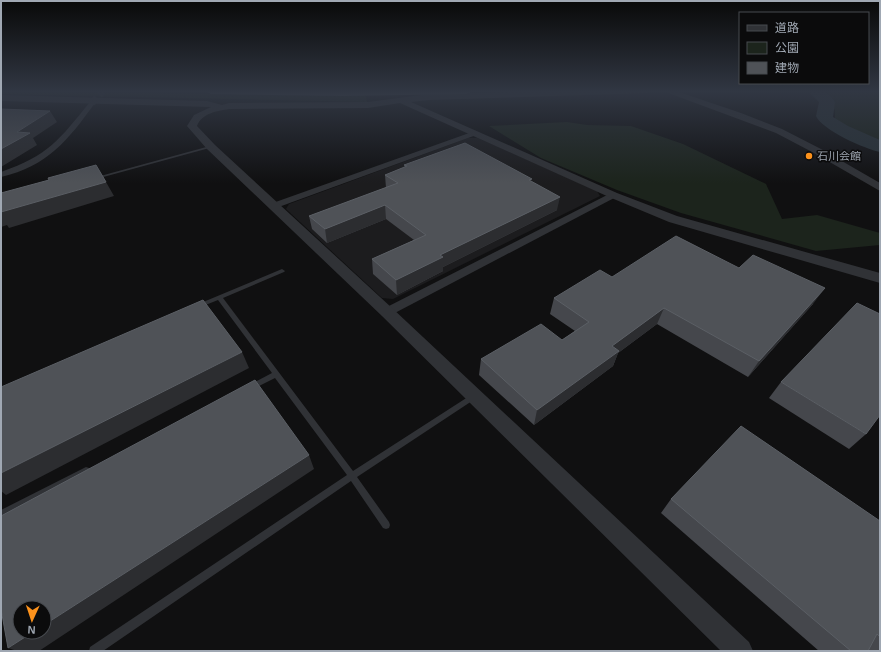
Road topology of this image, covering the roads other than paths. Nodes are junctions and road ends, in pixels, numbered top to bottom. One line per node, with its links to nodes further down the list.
1 (77, 121): 7 (street)
2 (194, 121): 6 (street)
3 (448, 121): 5 (street)
4 (755, 121): 9 (street)
5 (475, 134): 10 (street); 11 (street)
6 (211, 147): 8 (lane); 11 (street)
7 (1, 175)
8 (91, 179)
9 (880, 188)
10 (613, 195): 13 (street); 16 (street)
11 (273, 206): 16 (street)
12 (282, 271): 14 (lane)
13 (880, 278)
14 (219, 297): 15 (lane); 17 (lane)
15 (190, 310)
16 (387, 312): 19 (street)
17 (276, 374): 18 (lane); 21 (lane)
18 (241, 392)
19 (474, 396): 21 (lane); 25 (street)
20 (93, 468): 22 (lane)
21 (352, 476): 23 (lane); 24 (lane)
22 (1, 514)
23 (386, 525)
24 (94, 651)
25 (740, 651)

